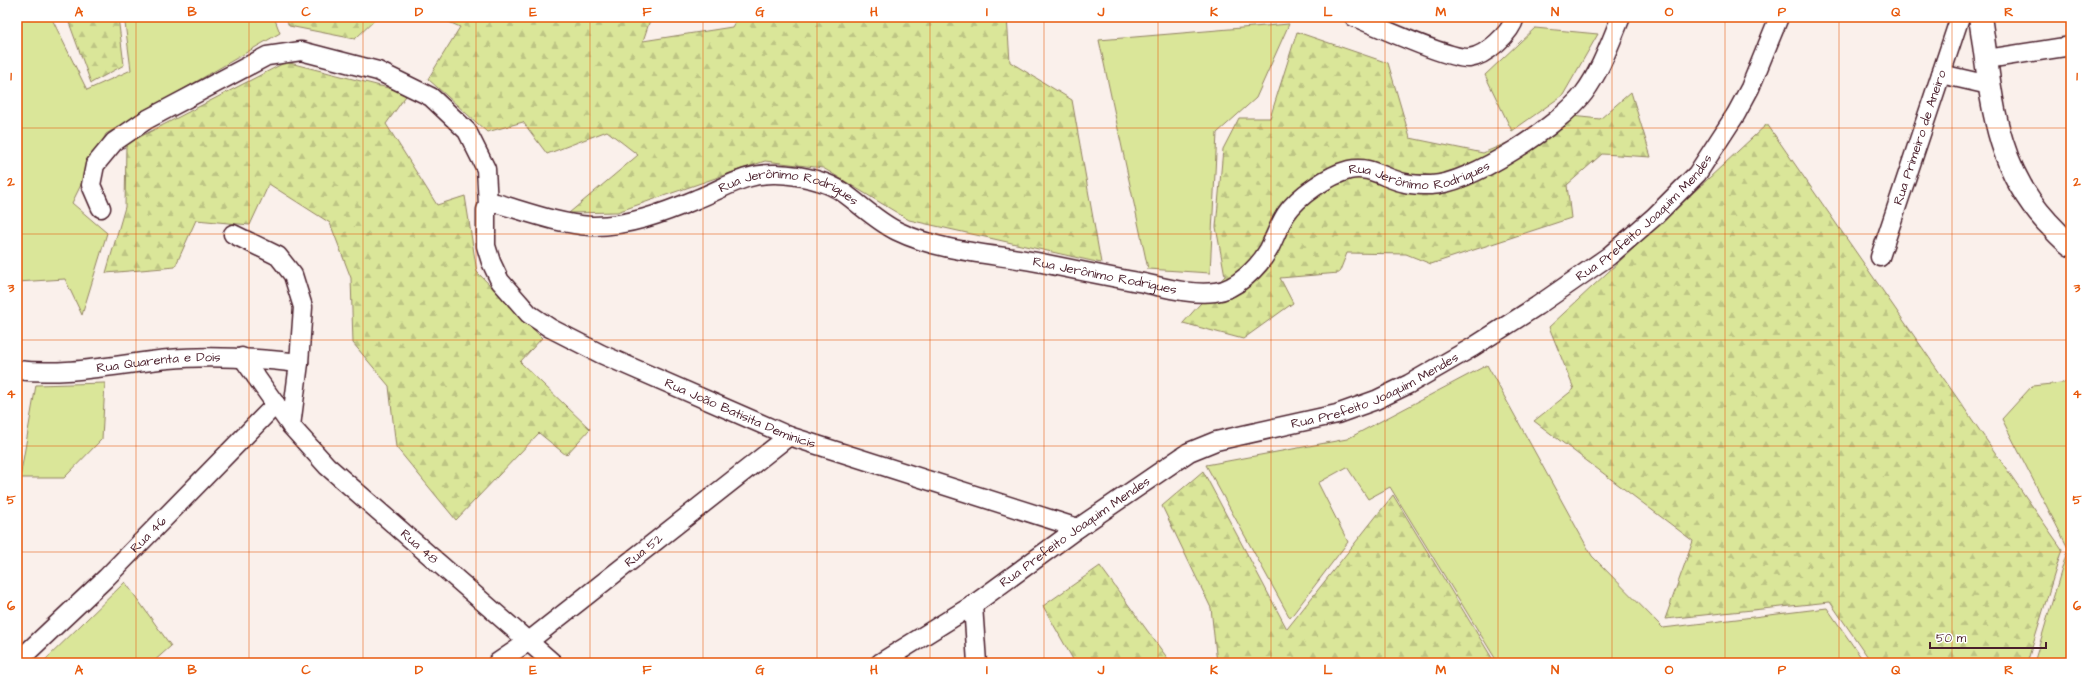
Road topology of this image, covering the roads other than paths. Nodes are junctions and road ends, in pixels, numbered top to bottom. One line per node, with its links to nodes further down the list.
1 (1354, 17): 2 (street)
2 (1515, 17)
3 (1621, 17): 11 (street, Rua Jerônimo Rodrigues)
4 (1779, 17): 22 (street, Rua Prefeito Joaquim Mendes)
5 (1960, 17): 9 (street, Rua Primeiro de Aneiro)
6 (1980, 17): 8 (main road)
7 (2071, 46): 8 (street)
8 (1987, 59): 10 (main road)
9 (1941, 74): 10 (street); 15 (street, Rua Primeiro de Aneiro)
10 (1989, 85): 14 (main road)
11 (488, 205): 12 (street, Rua João Batisita Deminicis); 21 (street, Rua João Batisita Deminicis)
12 (101, 208)
13 (233, 234): 17 (street)
14 (2071, 246)
15 (1880, 257)
16 (242, 357): 17 (street, Rua Quarenta e Dois); 18 (street, Rua Quarenta e Dois); 19 (street, Rua 48)
17 (299, 363): 20 (street)
18 (17, 370)
19 (276, 404): 20 (street, Rua 48); 25 (street, Rua 46)
20 (291, 426): 24 (street, Rua 48)
21 (789, 436): 22 (street, Rua João Batisita Deminicis); 24 (street, Rua 52)
22 (1078, 528): 23 (street, Rua Prefeito Joaquim Mendes)
23 (973, 605): 28 (street, Rua Prefeito Joaquim Mendes); 29 (street)
24 (529, 641): 26 (street, Rua 52); 27 (street, Rua 48)
25 (17, 662)
26 (497, 663)
27 (553, 663)
28 (880, 663)
29 (977, 663)

